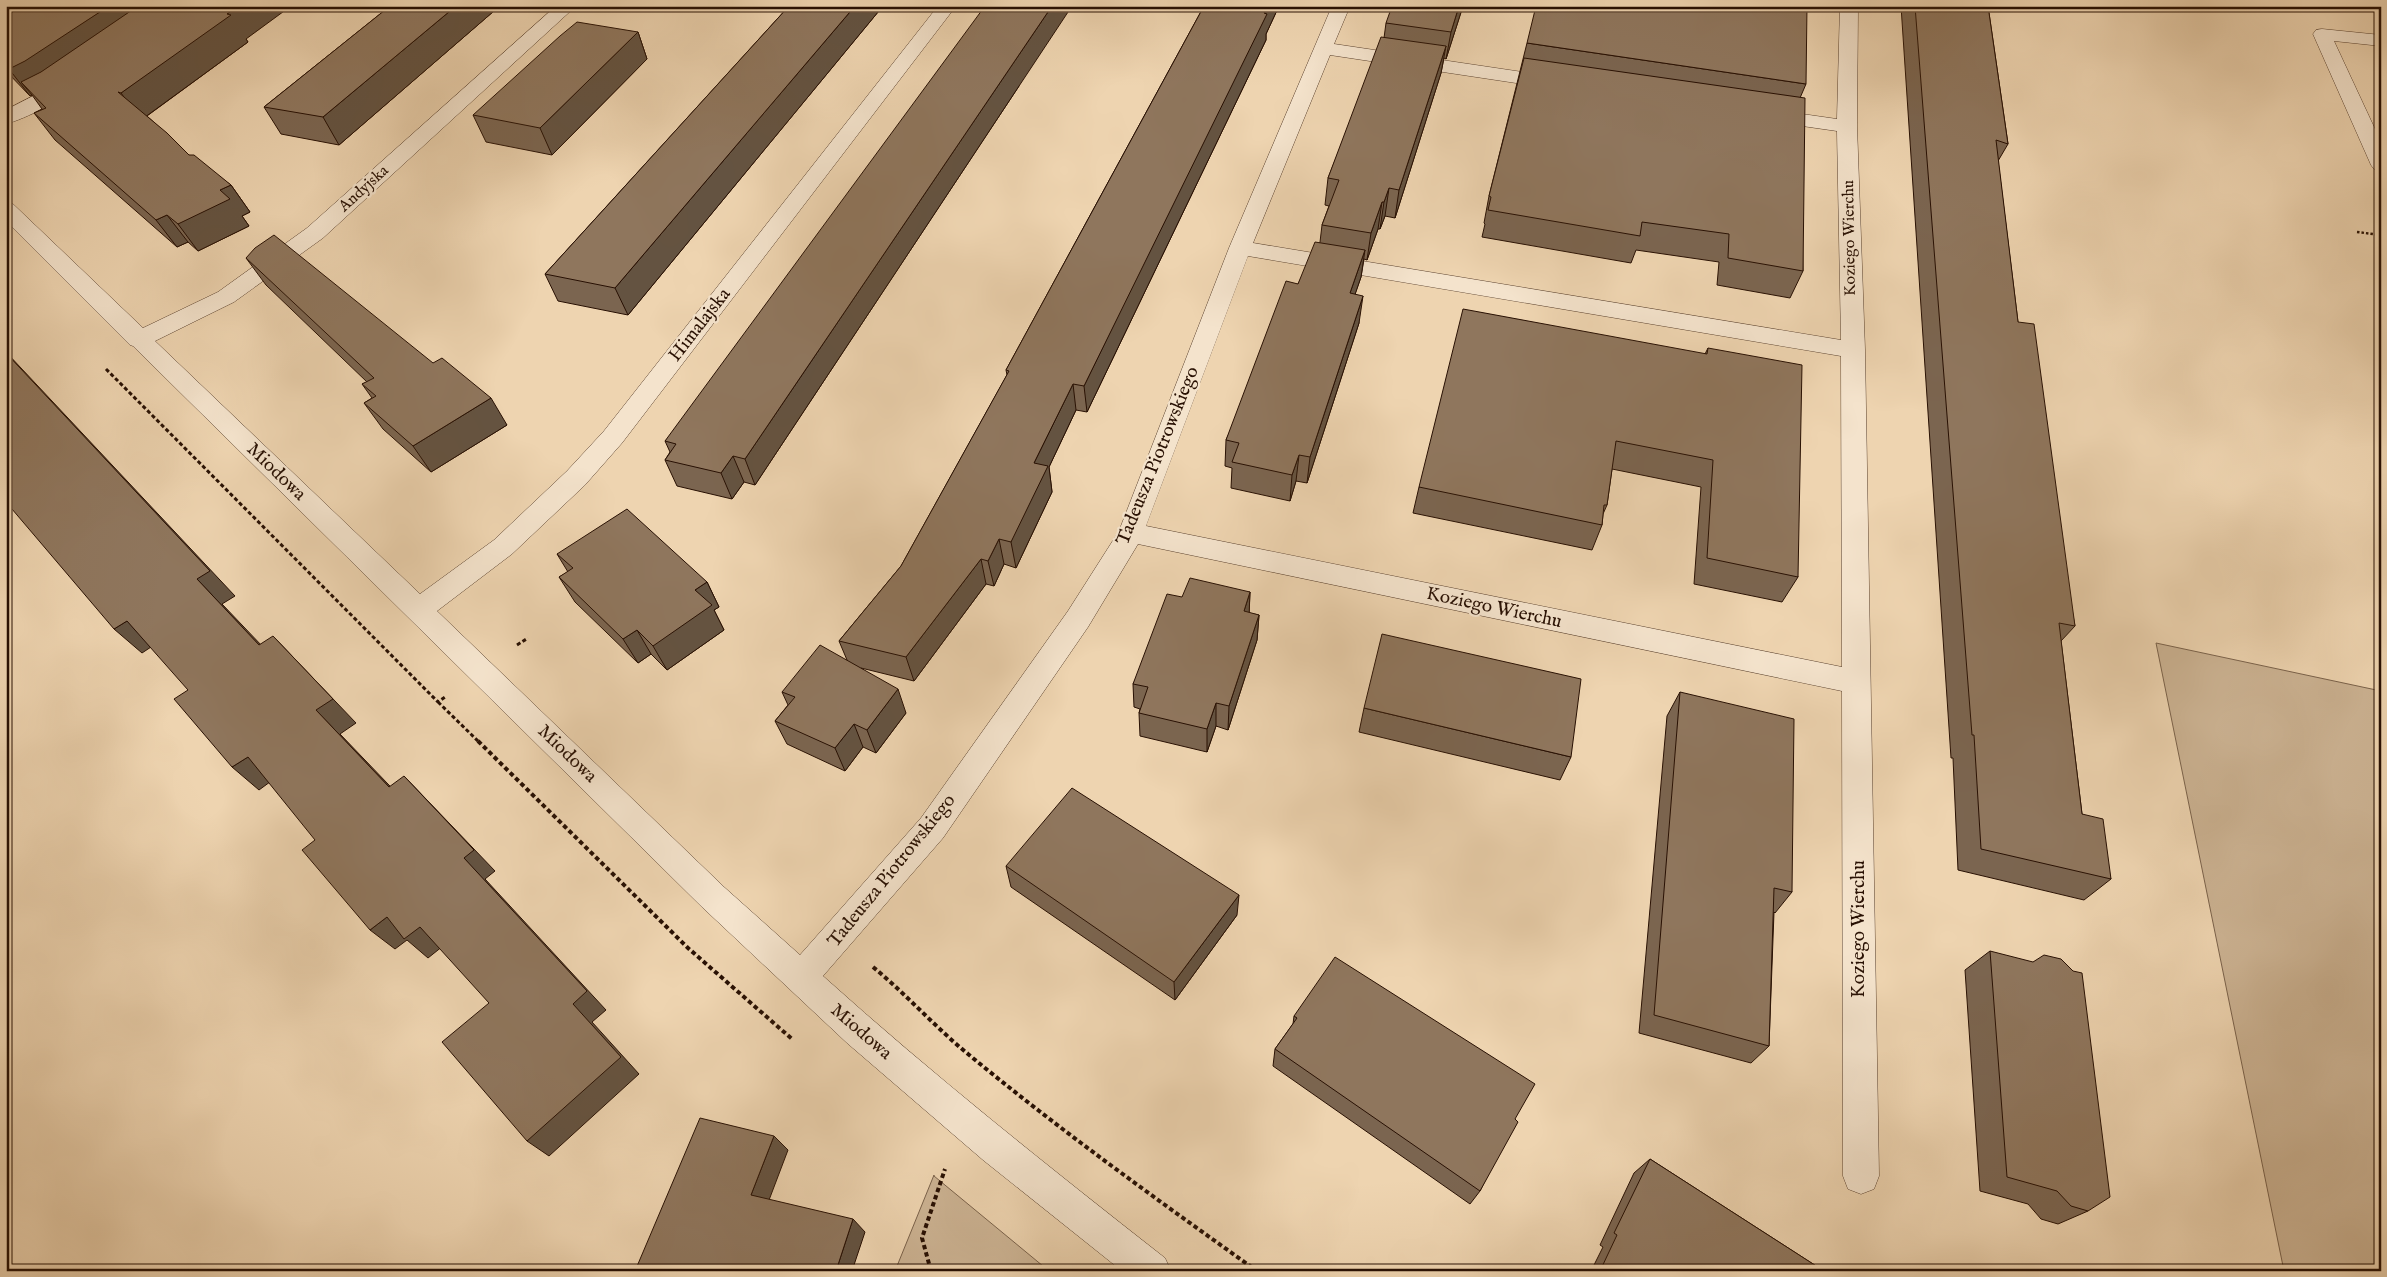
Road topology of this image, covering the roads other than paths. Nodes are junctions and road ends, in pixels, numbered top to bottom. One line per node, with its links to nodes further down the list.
1 (567, 6): 15 (street, Andyjska)
2 (947, 6): 18 (street, Himalajska)
3 (1341, 6): 6 (street, Tadeusza Piotrowskiego)
4 (1849, 6): 11 (street, Koziego Wierchu)
5 (2381, 41): 12 (street)
6 (1323, 48): 8 (street); 14 (street, Tadeusza Piotrowskiego)
7 (86, 72): 10 (street)
8 (1570, 85)
9 (1748, 112): 11 (street)
10 (6, 118)
11 (1847, 126): 16 (street, Koziego Wierchu)
12 (2381, 165)
13 (6, 210): 15 (street, Miodowa)
14 (1240, 248): 16 (street); 17 (street, Tadeusza Piotrowskiego)
15 (138, 340): 18 (street, Miodowa)
16 (1853, 350): 19 (street, Koziego Wierchu)
17 (1131, 533): 19 (street, Koziego Wierchu); 20 (street, Tadeusza Piotrowskiego)
18 (418, 610): 20 (street, Miodowa)
19 (1857, 682): 21 (street, Koziego Wierchu)
20 (802, 978): 22 (street, Miodowa)
21 (1861, 1176)
22 (1152, 1271)

